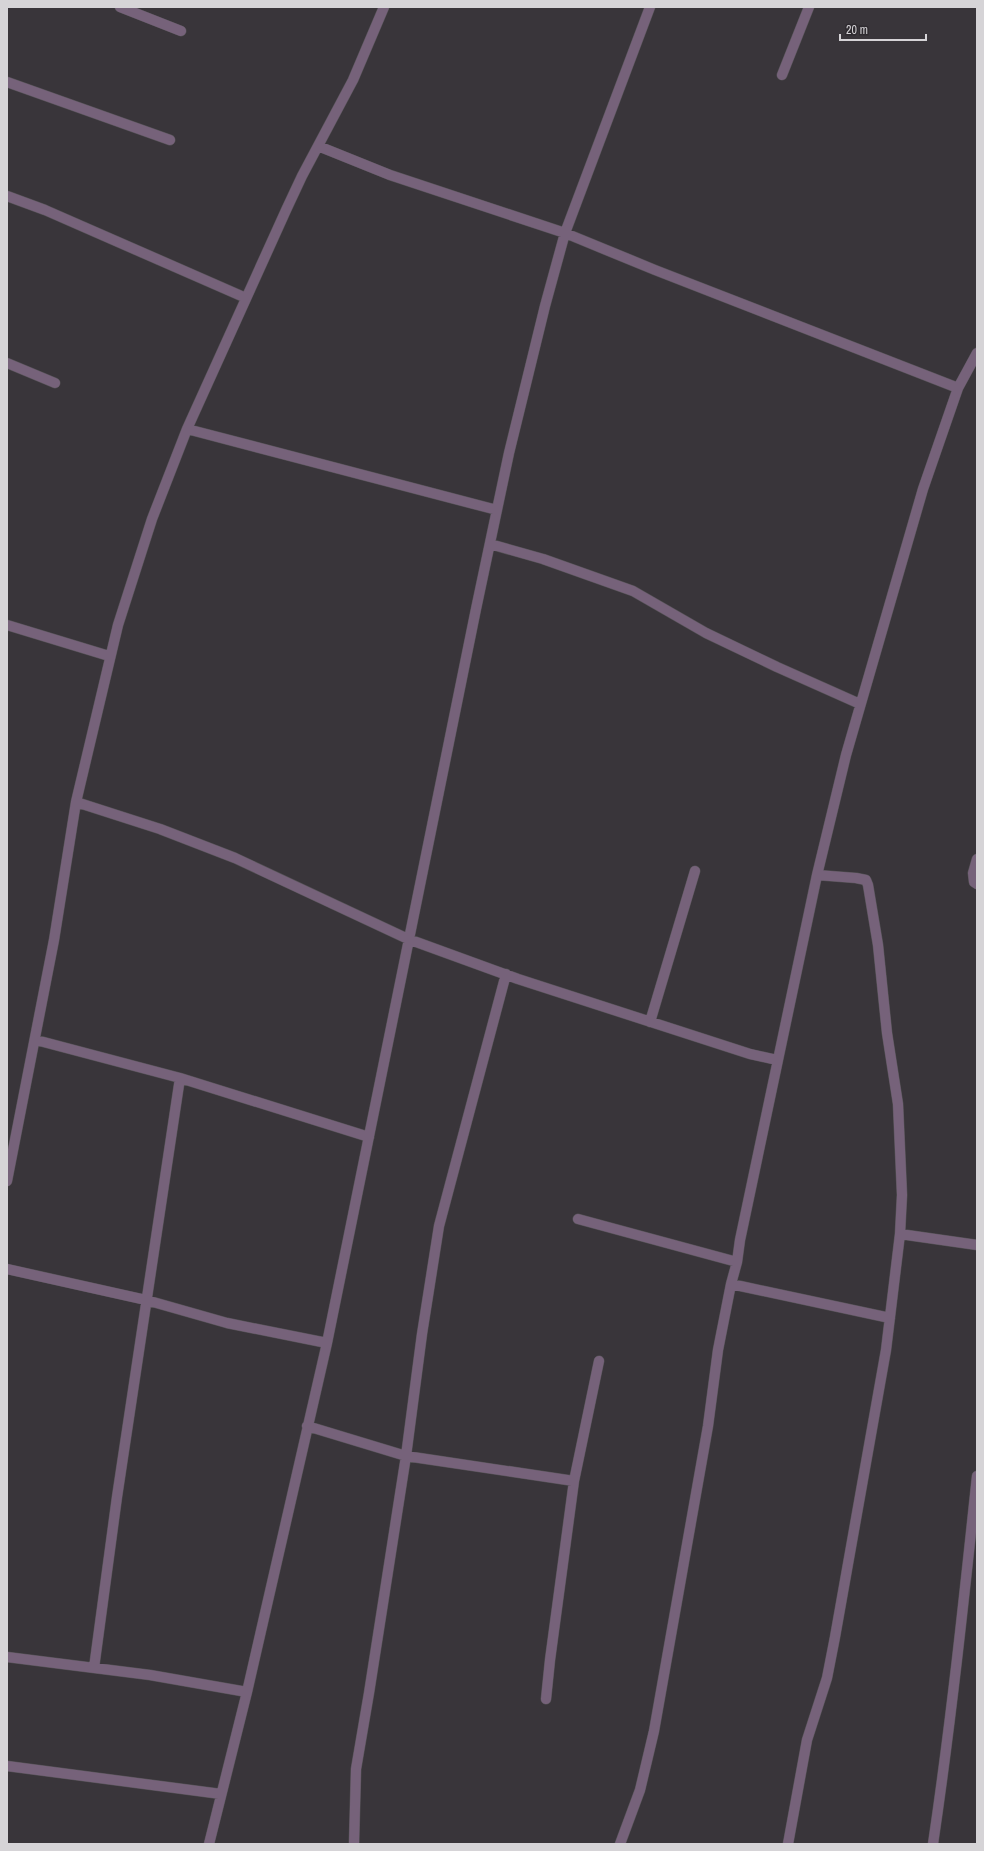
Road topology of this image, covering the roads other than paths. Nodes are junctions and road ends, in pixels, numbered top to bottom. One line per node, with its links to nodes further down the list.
1 (120, 7): 5 (street)
2 (384, 7): 9 (street)
3 (650, 7): 11 (street)
4 (809, 7): 6 (street)
5 (181, 31)
6 (782, 76)
7 (7, 82): 8 (street)
8 (170, 140)
9 (318, 146): 11 (street); 12 (street)
10 (7, 196): 12 (street)
11 (565, 233): 16 (street); 18 (street)
12 (246, 298): 17 (street)
13 (977, 353): 16 (street)
14 (7, 363): 15 (street)
15 (55, 383)
16 (958, 388): 22 (street)
17 (186, 429): 18 (street); 21 (street)
18 (497, 510): 19 (street)
19 (490, 544): 22 (street); 28 (street)
20 (7, 625): 21 (street)
21 (109, 656): 23 (street)
22 (860, 704): 26 (street)
23 (76, 802): 28 (street); 31 (street)
24 (977, 860): 27 (street)
25 (695, 871): 30 (street)
26 (817, 876): 32 (street); 38 (street)
27 (977, 884)
28 (408, 939): 29 (street); 34 (street)
29 (506, 974): 30 (street); 48 (street)
30 (650, 1022): 32 (street)
31 (36, 1040): 33 (street); 35 (street)
32 (777, 1060): 40 (street)
33 (180, 1078): 34 (street); 43 (street)
34 (369, 1137): 45 (street)
35 (7, 1176): 36 (street)
36 (7, 1181)
37 (578, 1219): 40 (street)
38 (900, 1234): 39 (street); 44 (street)
39 (977, 1245)
40 (737, 1262): 42 (street)
41 (7, 1269): 43 (street)
42 (731, 1284): 44 (street); 59 (street)
43 (146, 1300): 45 (street); 52 (street)
44 (890, 1318): 60 (street)
45 (327, 1343): 47 (street)
46 (599, 1361): 50 (street)
47 (307, 1426): 48 (street); 53 (street)
48 (406, 1456): 50 (street); 58 (street)
49 (977, 1476): 61 (street)
50 (574, 1481): 54 (street)
51 (7, 1657): 52 (street)
52 (94, 1668): 53 (street)
53 (247, 1692): 56 (street)
54 (546, 1699)
55 (7, 1766): 56 (street)
56 (221, 1794): 57 (street)
57 (209, 1844)
58 (354, 1844)
59 (620, 1844)
60 (788, 1844)
61 (933, 1844)

